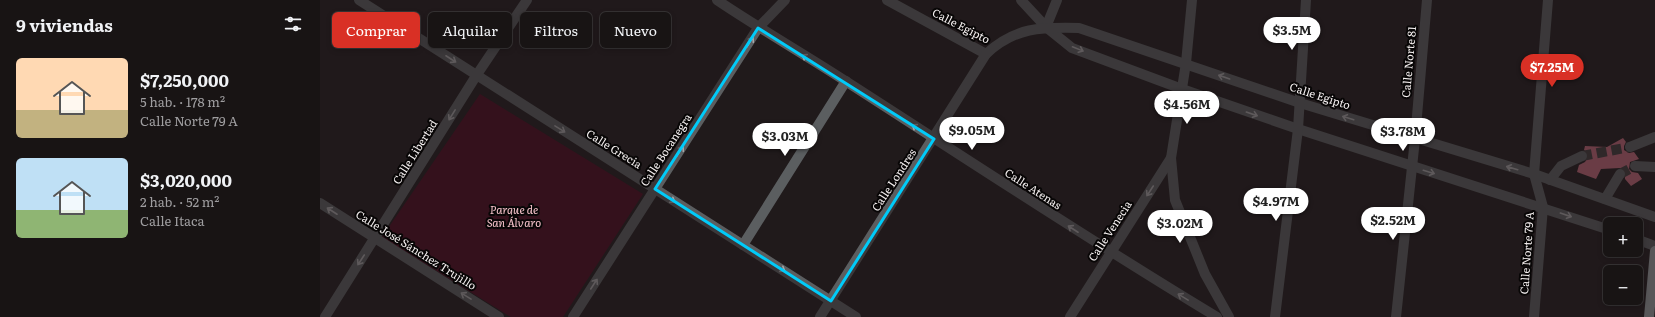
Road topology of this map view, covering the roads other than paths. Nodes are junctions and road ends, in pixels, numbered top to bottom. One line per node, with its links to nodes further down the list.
1 (359, 0): 16 (street, Calle Grecia, one-way to 16)
2 (527, 0): 16 (street, Calle Libertad)
3 (717, 0): 13 (street, Calle Atenas)
4 (784, 0): 13 (street, Calle Bocanegra)
5 (887, 0): 14 (street, Calle Egipto)
6 (1021, 0): 12 (street)
7 (1057, 0): 12 (street)
8 (1192, 0): 15 (street)
9 (1306, 0): 19 (street)
10 (1426, 0): 23 (street, Calle Norte 81)
11 (1548, 0): 30 (street, Calle Norte 79 A)
12 (1046, 27): 14 (street, Calle Egipto); 15 (street, Calle Egipto); 18 (street, one-way to 18)
13 (758, 28): 17 (street, Calle Atenas, one-way to 13); 33 (street, Calle Bocanegra, one-way to 13)
14 (986, 54): 22 (street, Calle Londres)
15 (1186, 63): 18 (street); 19 (street, Calle Egipto, one-way to 15)
16 (476, 76): 33 (street, Calle Grecia, one-way to 33); 39 (street, Calle Libertad, one-way to 39)
17 (846, 81): 22 (street, Calle Atenas, one-way to 17); 41 (street)
18 (1182, 89): 20 (street, one-way to 20); 26 (street)
19 (1300, 103): 20 (street); 23 (street, Calle Egipto, one-way to 19)
20 (1298, 129): 28 (street); 54 (street)
21 (1655, 137): 24 (street)
22 (934, 139): 44 (street, Calle Atenas, one-way to 22); 45 (street, Calle Londres)
23 (1415, 139): 28 (street, Calle Norte 81); 30 (street, Calle Egipto, one-way to 23)
24 (1630, 147)
25 (1582, 156): 32 (street)
26 (1171, 158): 44 (street, Calle Venecia, one-way to 44); 53 (street)
27 (1635, 166): 29 (street)
28 (1412, 167): 36 (street, one-way to 36); 55 (street, Calle Norte 81)
29 (1655, 167)
30 (1534, 174): 32 (street, Calle Egipto); 36 (street, Calle Norte 79 A)
31 (1620, 174): 34 (street)
32 (1550, 180): 34 (street, Calle Egipto)
33 (655, 189): 41 (street, Calle Grecia, one-way to 41); 48 (street, Calle Bocanegra, one-way to 33)
34 (1605, 199): 37 (street, Calle Egipto)
35 (320, 203): 39 (street, Calle José Sánchez Trujillo, one-way to 35)
36 (1543, 207): 38 (street, one-way to 38); 56 (street, Calle Norte 79 A)
37 (1655, 217)
38 (1603, 228)
39 (375, 238): 46 (street, Calle Libertad, one-way to 46); 47 (street, Calle José Sánchez Trujillo, one-way to 39)
40 (1643, 242): 42 (street)
41 (743, 245): 45 (street, Calle Grecia, one-way to 45)
42 (1655, 246)
43 (1655, 251): 57 (main road)
44 (1111, 253): 51 (street, Calle Venecia); 52 (street, Calle Atenas, one-way to 44)
45 (830, 301): 49 (street, Calle Londres); 50 (street, Calle Grecia)
46 (325, 317)
47 (499, 317)
48 (573, 317)
49 (820, 317)
50 (856, 317)
51 (1070, 317)
52 (1217, 317)
53 (1229, 317)
54 (1275, 317)
55 (1396, 317)
56 (1534, 317)
57 (1649, 317)

